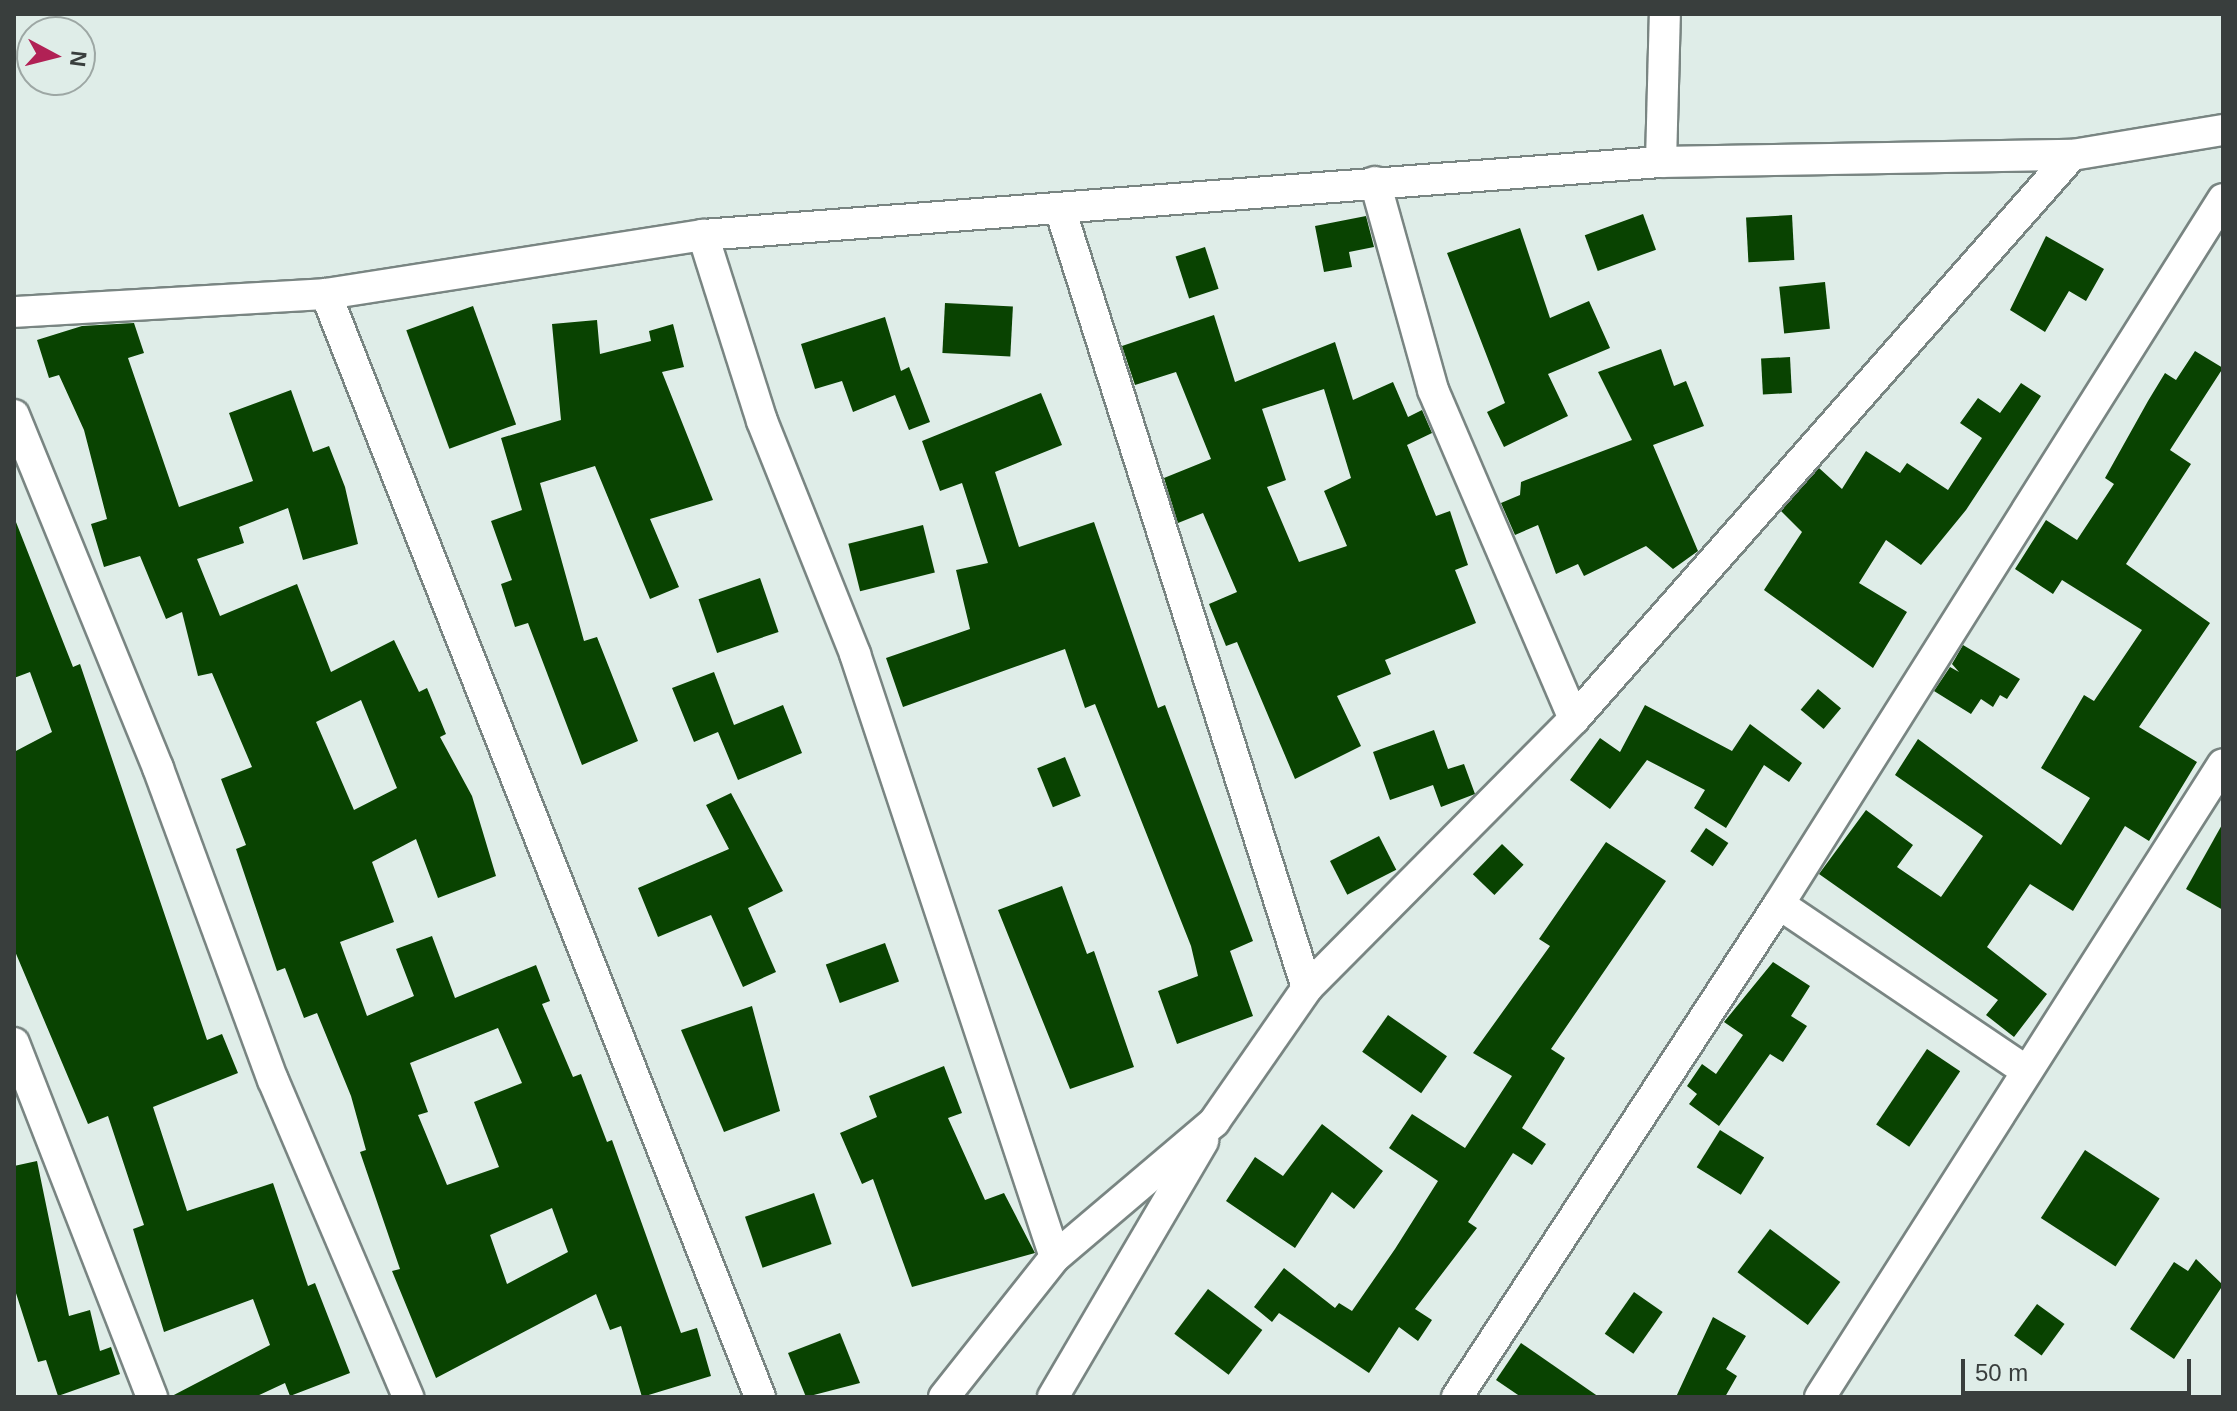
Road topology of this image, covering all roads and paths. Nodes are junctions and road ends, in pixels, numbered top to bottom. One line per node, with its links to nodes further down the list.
1 (1665, 14): 4 (street)
2 (2223, 130): 3 (street)
3 (2072, 155): 4 (street); 12 (street)
4 (1661, 162): 5 (street)
5 (1375, 182): 7 (street); 12 (street)
6 (2223, 199): 14 (street)
7 (1061, 212): 8 (street); 15 (street)
8 (703, 235): 9 (street); 19 (street)
9 (326, 294): 10 (street); 22 (street)
10 (14, 312)
11 (14, 415): 21 (street)
12 (1574, 719): 15 (street)
13 (2223, 764): 17 (street)
14 (1779, 904): 17 (street); 25 (street)
15 (1307, 988): 18 (street)
16 (14, 1043): 20 (street)
17 (2024, 1069): 26 (street)
18 (1214, 1122): 19 (street); 24 (street)
19 (1055, 1257): 23 (street)
20 (152, 1397)
21 (408, 1397)
22 (760, 1397)
23 (944, 1397)
24 (1053, 1397)
25 (1457, 1397)
26 (1820, 1397)

